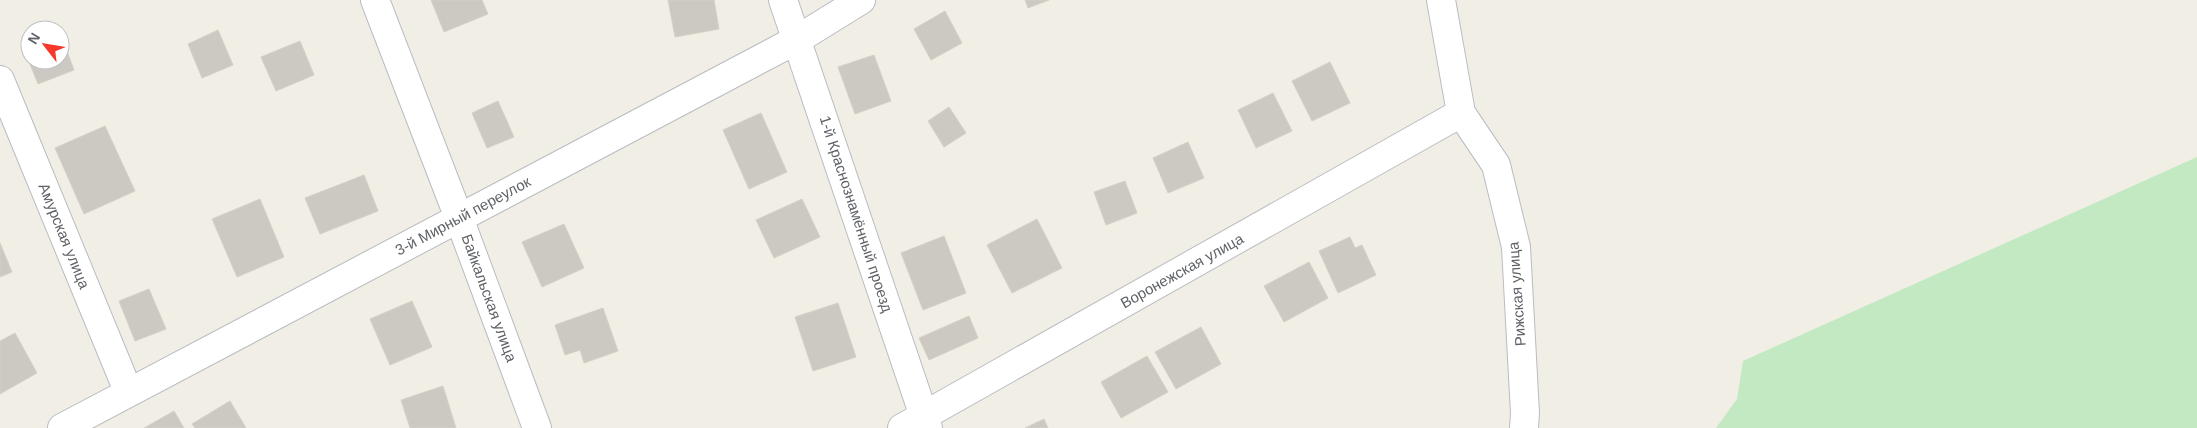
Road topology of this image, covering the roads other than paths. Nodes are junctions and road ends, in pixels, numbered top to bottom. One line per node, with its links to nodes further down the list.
1 (375, 0): 8 (street, Байкальская улица)
2 (784, 0): 5 (street, 1-й Краснознамённый проезд)
3 (861, 0): 5 (street, 3-й Мирный переулок)
4 (1441, 0): 7 (street)
5 (798, 39): 8 (street, 3-й Мирный переулок); 10 (street, 1-й Краснознамённый проезд)
6 (0, 80): 9 (street, Амурская улица)
7 (1461, 113): 10 (street, Воронежская улица); 13 (street, Рижская улица)
8 (459, 218): 9 (street, 3-й Мирный переулок); 12 (street, Байкальская улица)
9 (128, 391): 11 (street, 3-й Мирный переулок)
10 (918, 424)
11 (62, 428)
12 (537, 428)
13 (1524, 428)

